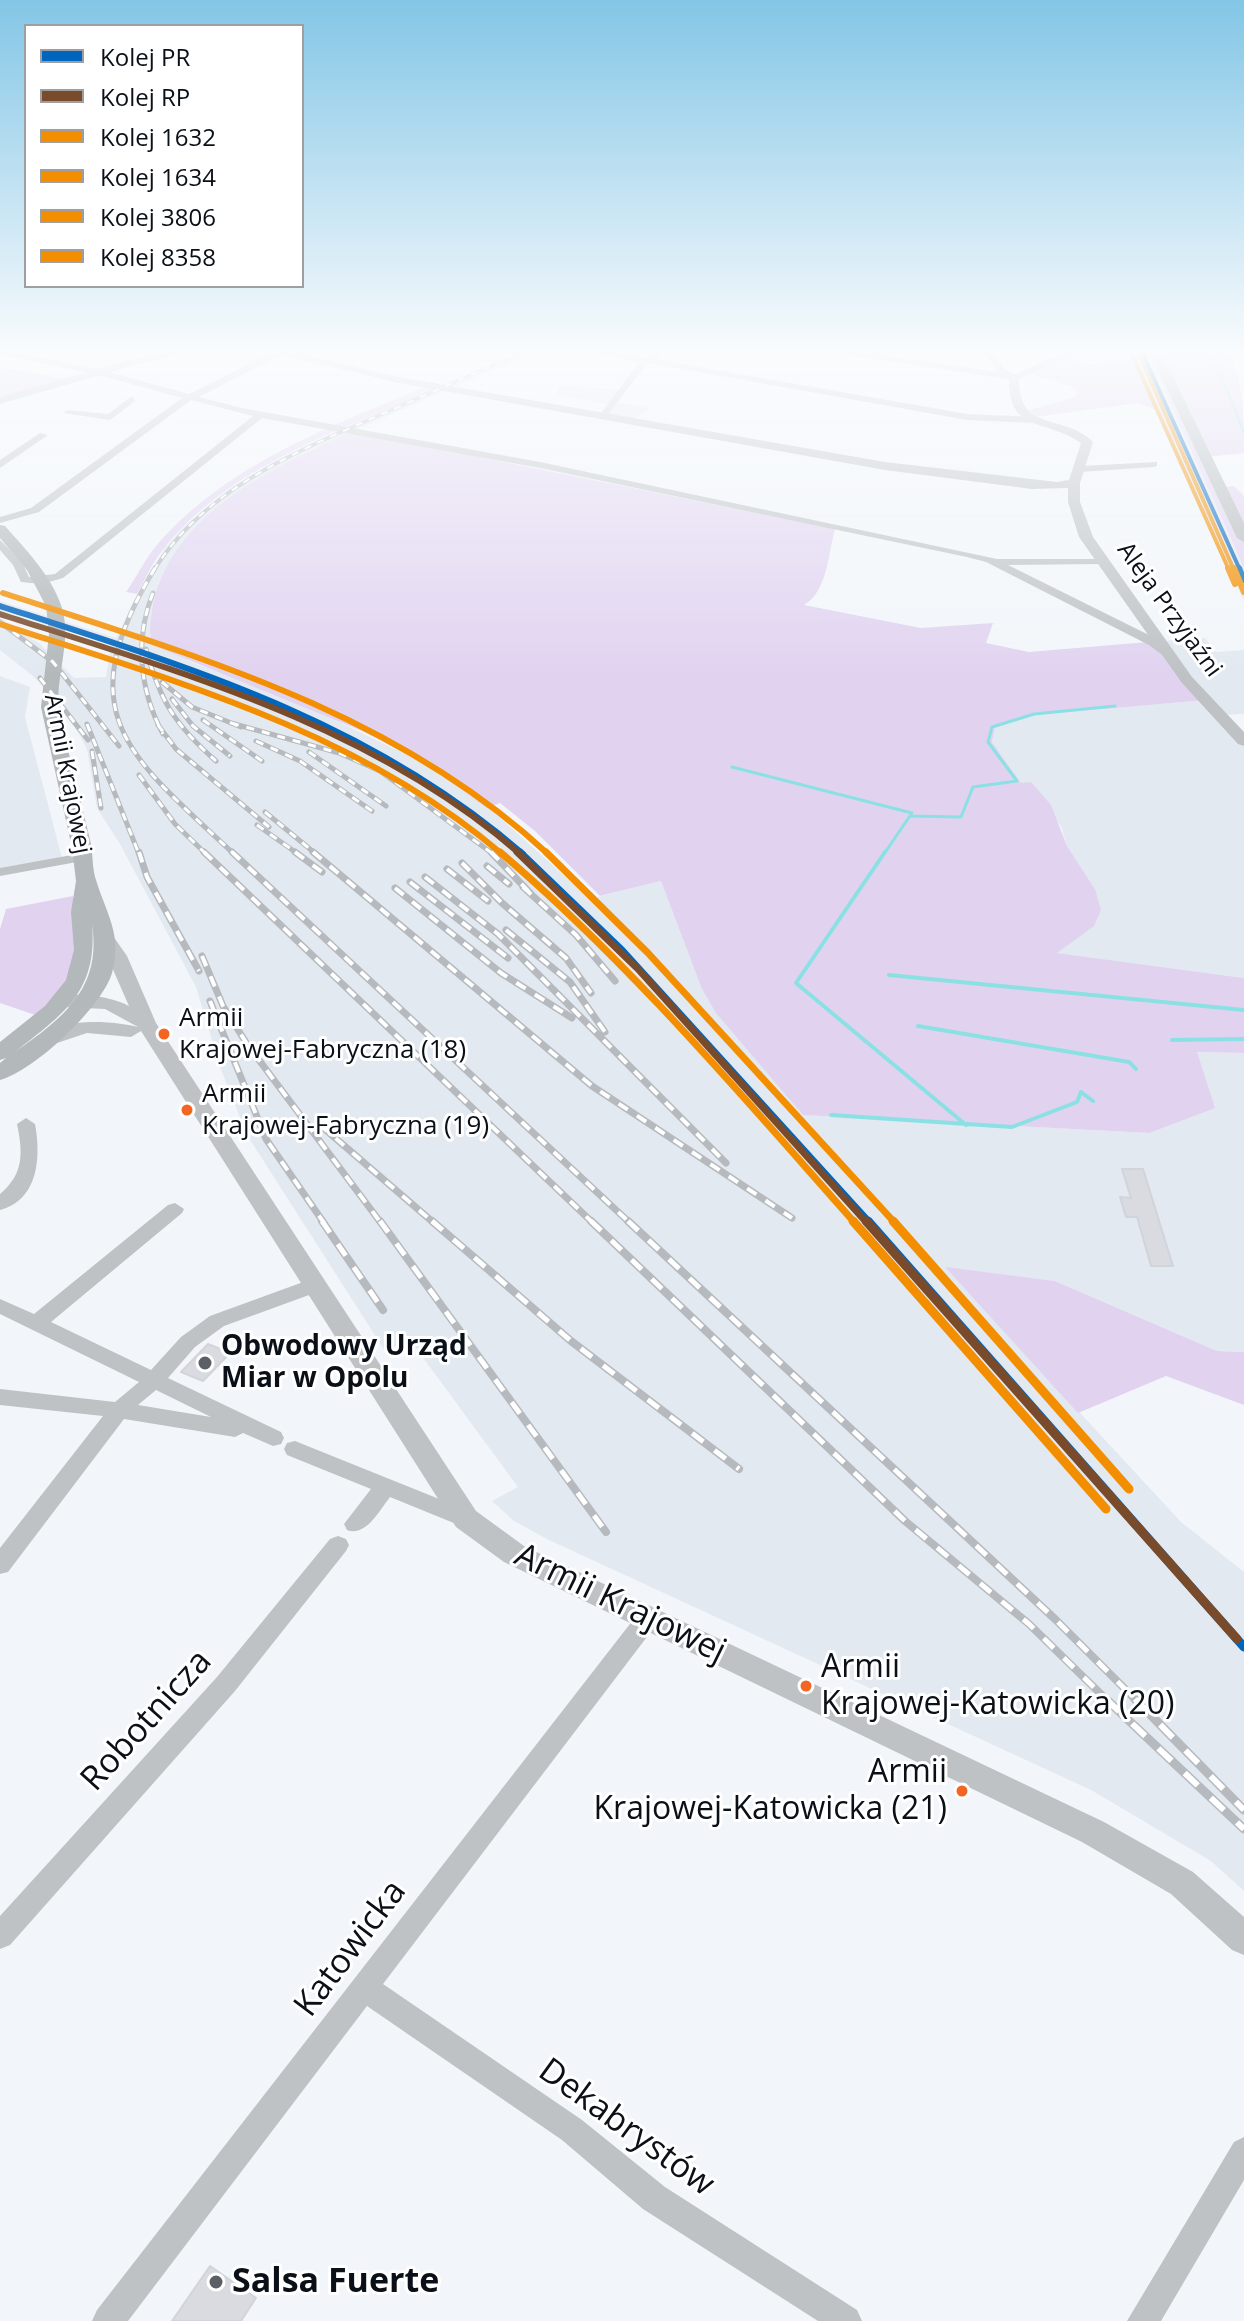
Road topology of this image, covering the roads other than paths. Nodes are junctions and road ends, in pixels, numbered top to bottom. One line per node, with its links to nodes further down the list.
1 (106, 458): 12 (street)
2 (206, 458): 15 (street)
3 (497, 458): 16 (street)
4 (842, 458): 9 (street)
5 (1083, 458): 8 (street, Aleja Przyjaźni)
6 (1206, 458): 14 (main road)
7 (1154, 464): 8 (street)
8 (1080, 469): 10 (street, Aleja Przyjaźni)
9 (1013, 483): 10 (street); 11 (street)
10 (1074, 483): 11 (street, Aleja Przyjaźni)
11 (1074, 502): 17 (street, Aleja Przyjaźni)
12 (0, 520)
13 (0, 529): 20 (main road, Armii Krajowej)
14 (1244, 538)
15 (0, 543)
16 (990, 560): 17 (street); 18 (street)
17 (1103, 561): 18 (street, Aleja Przyjaźni)
18 (1169, 654): 19 (street, Aleja Przyjaźni)
19 (1244, 741)
20 (83, 857): 21 (street); 22 (main road, Armii Krajowej)
21 (0, 872)
22 (86, 881): 23 (main road); 24 (main road)
23 (106, 940): 24 (main road); 25 (street)
24 (78, 1003): 25 (street, Armii Krajowej); 26 (main road); 27 (main road)
25 (138, 1027): 26 (street); 32 (street, Armii Krajowej)
26 (44, 1041): 28 (main road)
27 (0, 1053)
28 (0, 1073)
29 (26, 1124): 30 (street)
30 (0, 1204)
31 (175, 1209): 34 (street)
32 (313, 1286): 35 (street); 40 (street, Armii Krajowej)
33 (0, 1306): 34 (street)
34 (37, 1323): 35 (street)
35 (152, 1382): 37 (street); 37 (street)
36 (0, 1397): 37 (street)
37 (119, 1410): 43 (street)
38 (295, 1449): 39 (street)
39 (385, 1488): 40 (street); 41 (street)
40 (466, 1519): 44 (street, Armii Krajowej)
41 (355, 1524)
42 (338, 1545): 45 (street, Robotnicza)
43 (0, 1565)
44 (648, 1618): 46 (street, Armii Krajowej); 47 (street, Katowicka)
45 (0, 1936)
46 (1244, 1939)
47 (366, 1989): 49 (street, Katowicka); 50 (street, Dekabrystów)
48 (1244, 2152): 51 (street)
49 (108, 2321)
50 (846, 2321)
51 (1143, 2321)

